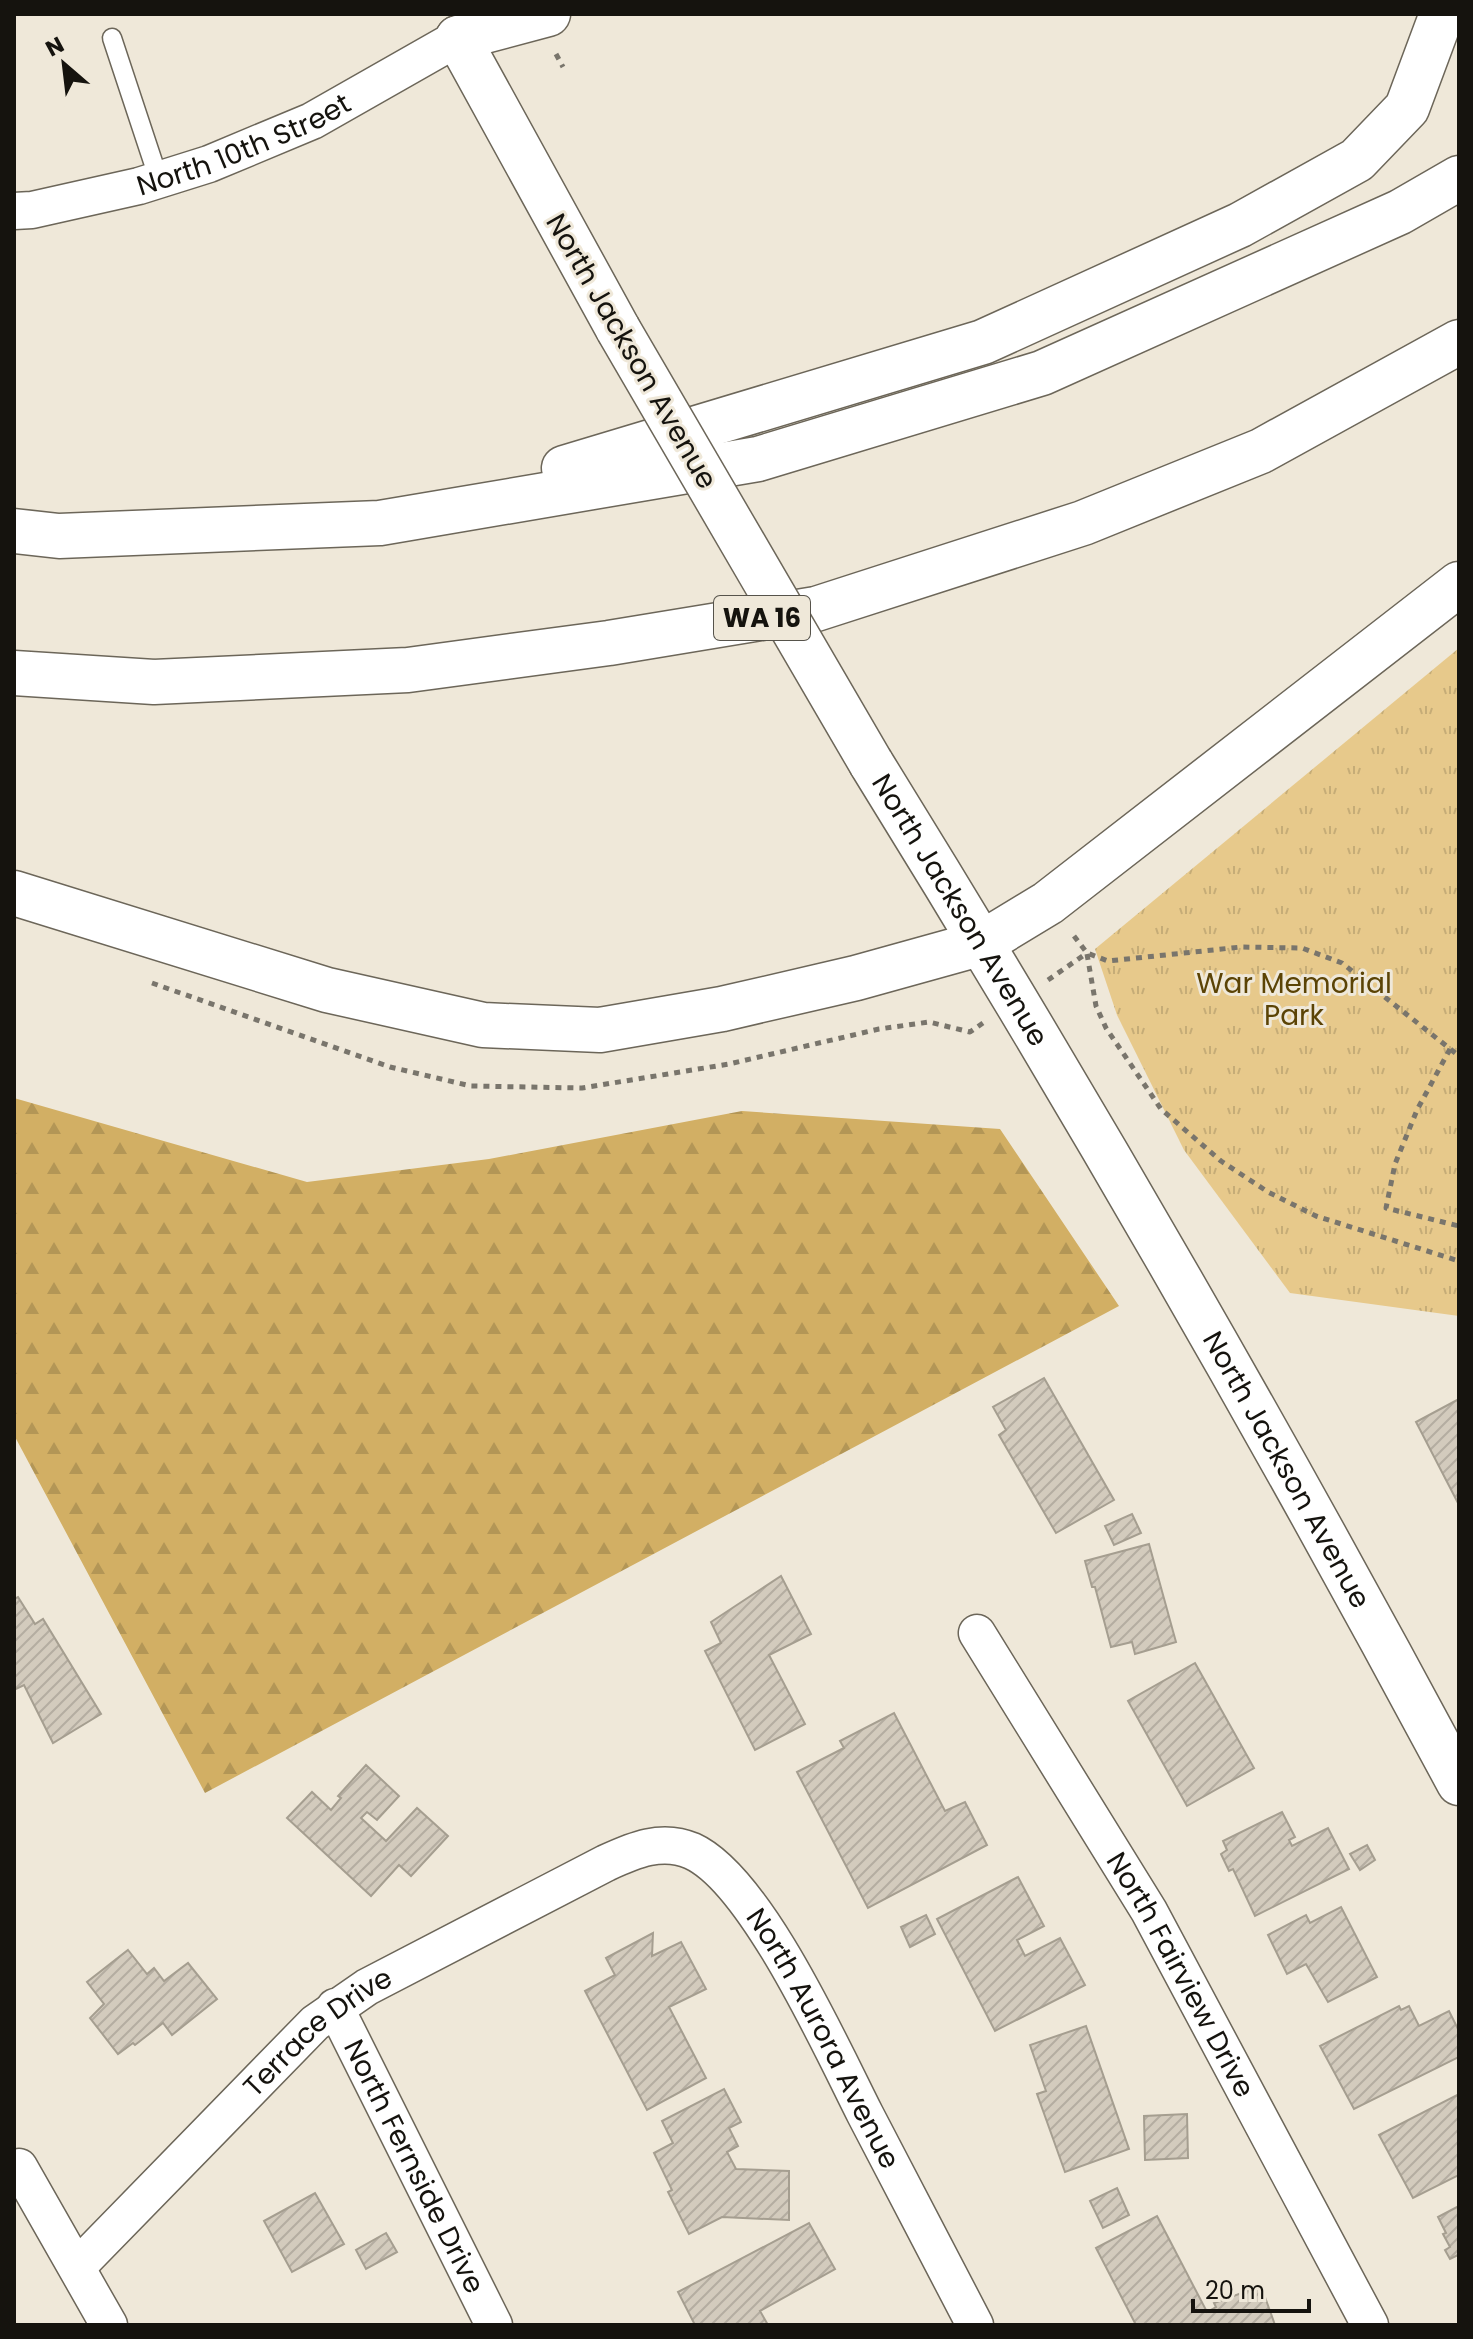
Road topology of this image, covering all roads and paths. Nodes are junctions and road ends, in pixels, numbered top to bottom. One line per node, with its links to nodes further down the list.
1 (548, 14): 3 (main road)
2 (1442, 14): 9 (main road)
3 (470, 26): 6 (street, North 10th Street); 14 (main road, North Jackson Avenue, bridge)
4 (112, 38): 6 (lane)
5 (1459, 178): 9 (main road)
6 (159, 180): 7 (street, North 10th Street)
7 (14, 211)
8 (1459, 342): 12 (main road, WA 16)
9 (380, 523): 10 (main road)
10 (14, 531)
11 (1459, 584): 14 (main road)
12 (14, 673)
13 (14, 893): 14 (main road)
14 (982, 943): 20 (main road, North Jackson Avenue)
15 (1450, 1049): 16 (path); 17 (path); 18 (path)
16 (1459, 1056)
17 (1459, 1226)
18 (1459, 1261)
19 (977, 1633): 28 (street, North Fairview Drive)
20 (1459, 1783)
21 (606, 1863): 22 (street, Terrace Drive); 27 (street, North Aurora Avenue)
22 (335, 2007): 24 (street, Terrace Drive); 26 (street, North Fernside Drive)
23 (19, 2167): 24 (street)
24 (78, 2266): 25 (street)
25 (109, 2325)
26 (494, 2325)
27 (975, 2325)
28 (1370, 2325)

